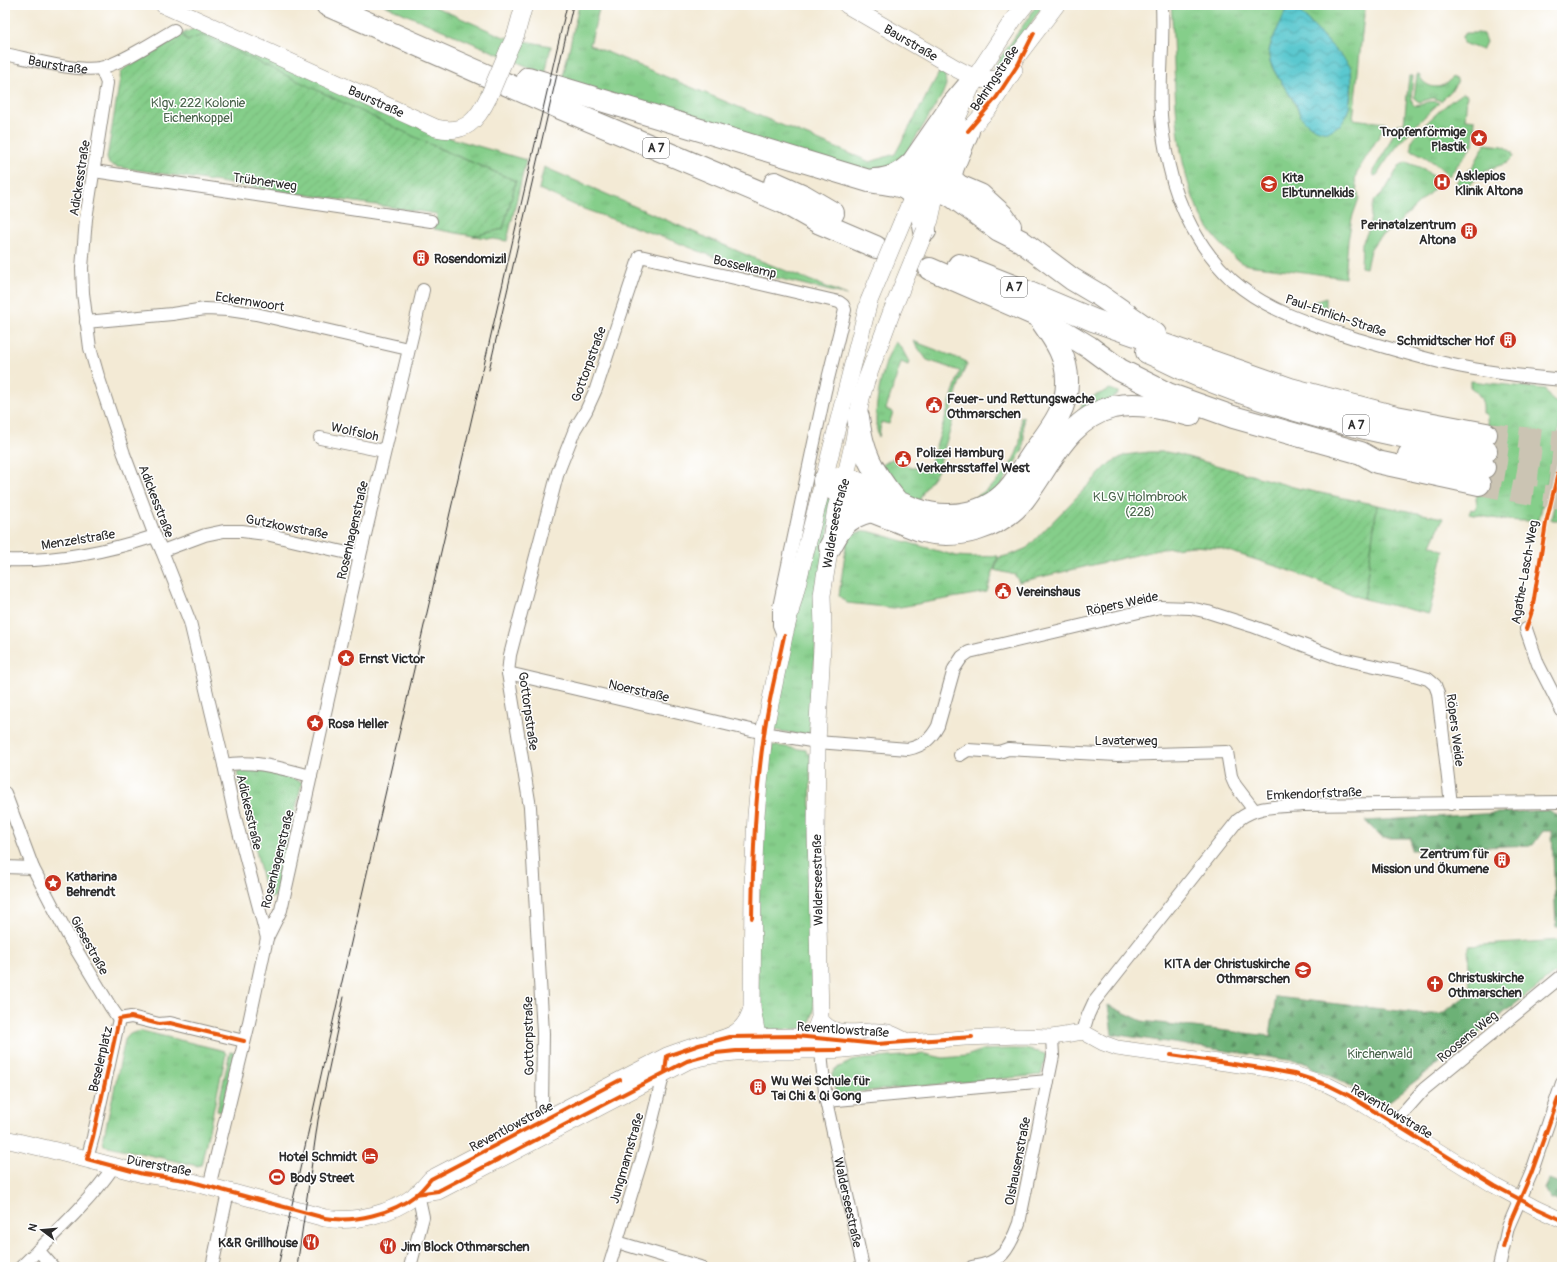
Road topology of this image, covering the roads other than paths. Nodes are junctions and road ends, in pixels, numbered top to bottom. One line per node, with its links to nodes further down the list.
1 (164, 5): 4 (main road, Baurstraße, bridge)
2 (327, 5): 13 (highway, A 7)
3 (362, 5): 13 (highway, A 7)
4 (524, 5)
5 (847, 5): 14 (main road, Baurstraße)
6 (1025, 5): 14 (main road, Behringstraße)
7 (1056, 5): 10 (main road, Behringstraße)
8 (1162, 5): 31 (street, Paul-Ehrlich-Straße)
9 (174, 30): 12 (street, Baurstraße)
10 (1034, 33): 14 (main road, Behringstraße); 15 (main road, Behringstraße)
11 (5, 54): 12 (street, Baurstraße)
12 (101, 68): 16 (street, Adickesstraße)
13 (528, 78): 17 (highway)
14 (975, 78): 17 (highway); 18 (main road, Behringstraße)
15 (968, 132): 18 (main road, Behringstraße); 21 (highway)
16 (94, 171): 19 (street, Trübnerweg); 28 (street, Adickesstraße)
17 (870, 181): 18 (highway)
18 (918, 190): 20 (highway); 21 (highway); 24 (main road, Behringstraße, bridge)
19 (431, 221)
20 (924, 231): 33 (main road, Walderseestraße, bridge)
21 (1021, 241): 30 (highway)
22 (640, 256): 25 (street, Bosselkamp); 47 (street, Gottorpstraße)
23 (423, 290): 29 (street, Rosenhagenstraße)
24 (869, 301): 37 (main road, Walderseestraße)
25 (843, 305): 46 (street, Walderseestraße)
26 (1038, 316): 27 (highway, A 7); 32 (highway, A 7); 38 (highway)
27 (1093, 320): 30 (highway, A 7); 36 (highway, A 7)
28 (86, 322): 29 (street, Eckernwoort); 40 (street, Adickesstraße)
29 (408, 349): 35 (street, Rosenhagenstraße)
30 (1178, 349): 36 (highway, A 7)
31 (1562, 380)
32 (1233, 416): 36 (highway, A 7); 39 (highway)
33 (858, 417): 37 (main road, Walderseestraße); 38 (highway)
34 (320, 438): 35 (street, Wolfsloh)
35 (384, 451): 43 (street, Rosenhagenstraße)
36 (1484, 459)
37 (836, 484): 38 (highway); 39 (highway); 41 (main road, Walderseestraße); 46 (main road, Walderseestraße)
38 (896, 501)
39 (871, 511): 41 (highway)
40 (154, 536): 42 (street, Adickesstraße); 44 (street, Menzelstraße)
41 (830, 547): 50 (main road, Walderseestraße)
42 (162, 551): 43 (street, Gutzkowstraße); 52 (street, Adickesstraße)
43 (360, 556): 53 (street, Rosenhagenstraße)
44 (5, 560)
45 (1526, 629): 48 (street, Agathe-Lasch-Weg)
46 (784, 636): 49 (main road, Walderseestraße)
47 (508, 673): 49 (street, Noerstraße); 78 (street, Gottorpstraße)
48 (1562, 711)
49 (764, 733): 50 (street); 62 (main road, Walderseestraße)
50 (818, 742): 56 (street, Röpers Weide); 63 (main road, Walderseestraße)
51 (960, 755): 57 (street, Lavaterweg)
52 (224, 765): 53 (street); 60 (street, Adickesstraße)
53 (311, 776): 60 (street, Rosenhagenstraße)
54 (5, 793): 59 (street, Giesestraße)
55 (1562, 802): 56 (street, Emkendorfstraße)
56 (1451, 804): 57 (street, Emkendorfstraße)
57 (1254, 810): 65 (street, Emkendorfstraße)
58 (5, 867): 59 (street)
59 (34, 868): 64 (street, Giesestraße)
60 (267, 938): 69 (street, Rosenhagenstraße)
61 (1562, 976): 79 (street, Roosens Weg)
62 (752, 1008): 66 (main road, Walderseestraße); 67 (main road, Walderseestraße)
63 (820, 1018): 70 (street); 71 (main road, Walderseestraße)
64 (119, 1019): 69 (street, Beselerplatz); 81 (street, Beselerplatz)
65 (1083, 1032): 68 (street, Reventlowstraße); 79 (street, Reventlowstraße)
66 (758, 1036): 67 (street, Reventlowstraße); 71 (street, Reventlowstraße); 72 (main road, Walderseestraße)
67 (730, 1037): 74 (main road, Reventlowstraße)
68 (1052, 1037): 70 (street, Reventlowstraße); 75 (street, Olshausenstraße)
69 (244, 1041): 83 (street)
70 (909, 1042): 71 (street, Reventlowstraße)
71 (818, 1043): 73 (main road, Walderseestraße); 77 (street, Walderseestraße)
72 (769, 1051): 73 (main road, Reventlowstraße); 74 (main road, Reventlowstraße)
73 (798, 1051)
74 (666, 1064): 78 (main road, Reventlowstraße); 85 (main road, Reventlowstraße); 88 (street, Jungmannstraße)
75 (1048, 1081): 77 (street); 97 (street, Olshausenstraße)
76 (1562, 1083): 86 (street)
77 (826, 1101): 96 (street, Walderseestraße)
78 (546, 1118): 85 (main road, Reventlowstraße)
79 (1394, 1123): 86 (street, Reventlowstraße)
80 (5, 1139): 81 (main road, Dürerstraße)
81 (87, 1159): 82 (main road, Dürerstraße)
82 (114, 1166): 83 (main road, Dürerstraße); 89 (street)
83 (209, 1186): 84 (main road, Dürerstraße)
84 (228, 1192): 85 (main road, Reventlowstraße); 92 (street)
85 (416, 1194): 93 (street)
86 (1520, 1200): 87 (street, Reventlowstraße); 98 (street)
87 (1562, 1220)
88 (617, 1242): 94 (street, Jungmannstraße); 95 (street)
89 (38, 1250): 90 (street); 91 (street)
90 (21, 1267)
91 (53, 1267)
92 (212, 1267)
93 (410, 1267)
94 (609, 1267)
95 (700, 1267)
96 (863, 1267)
97 (972, 1267)
98 (1499, 1267)

